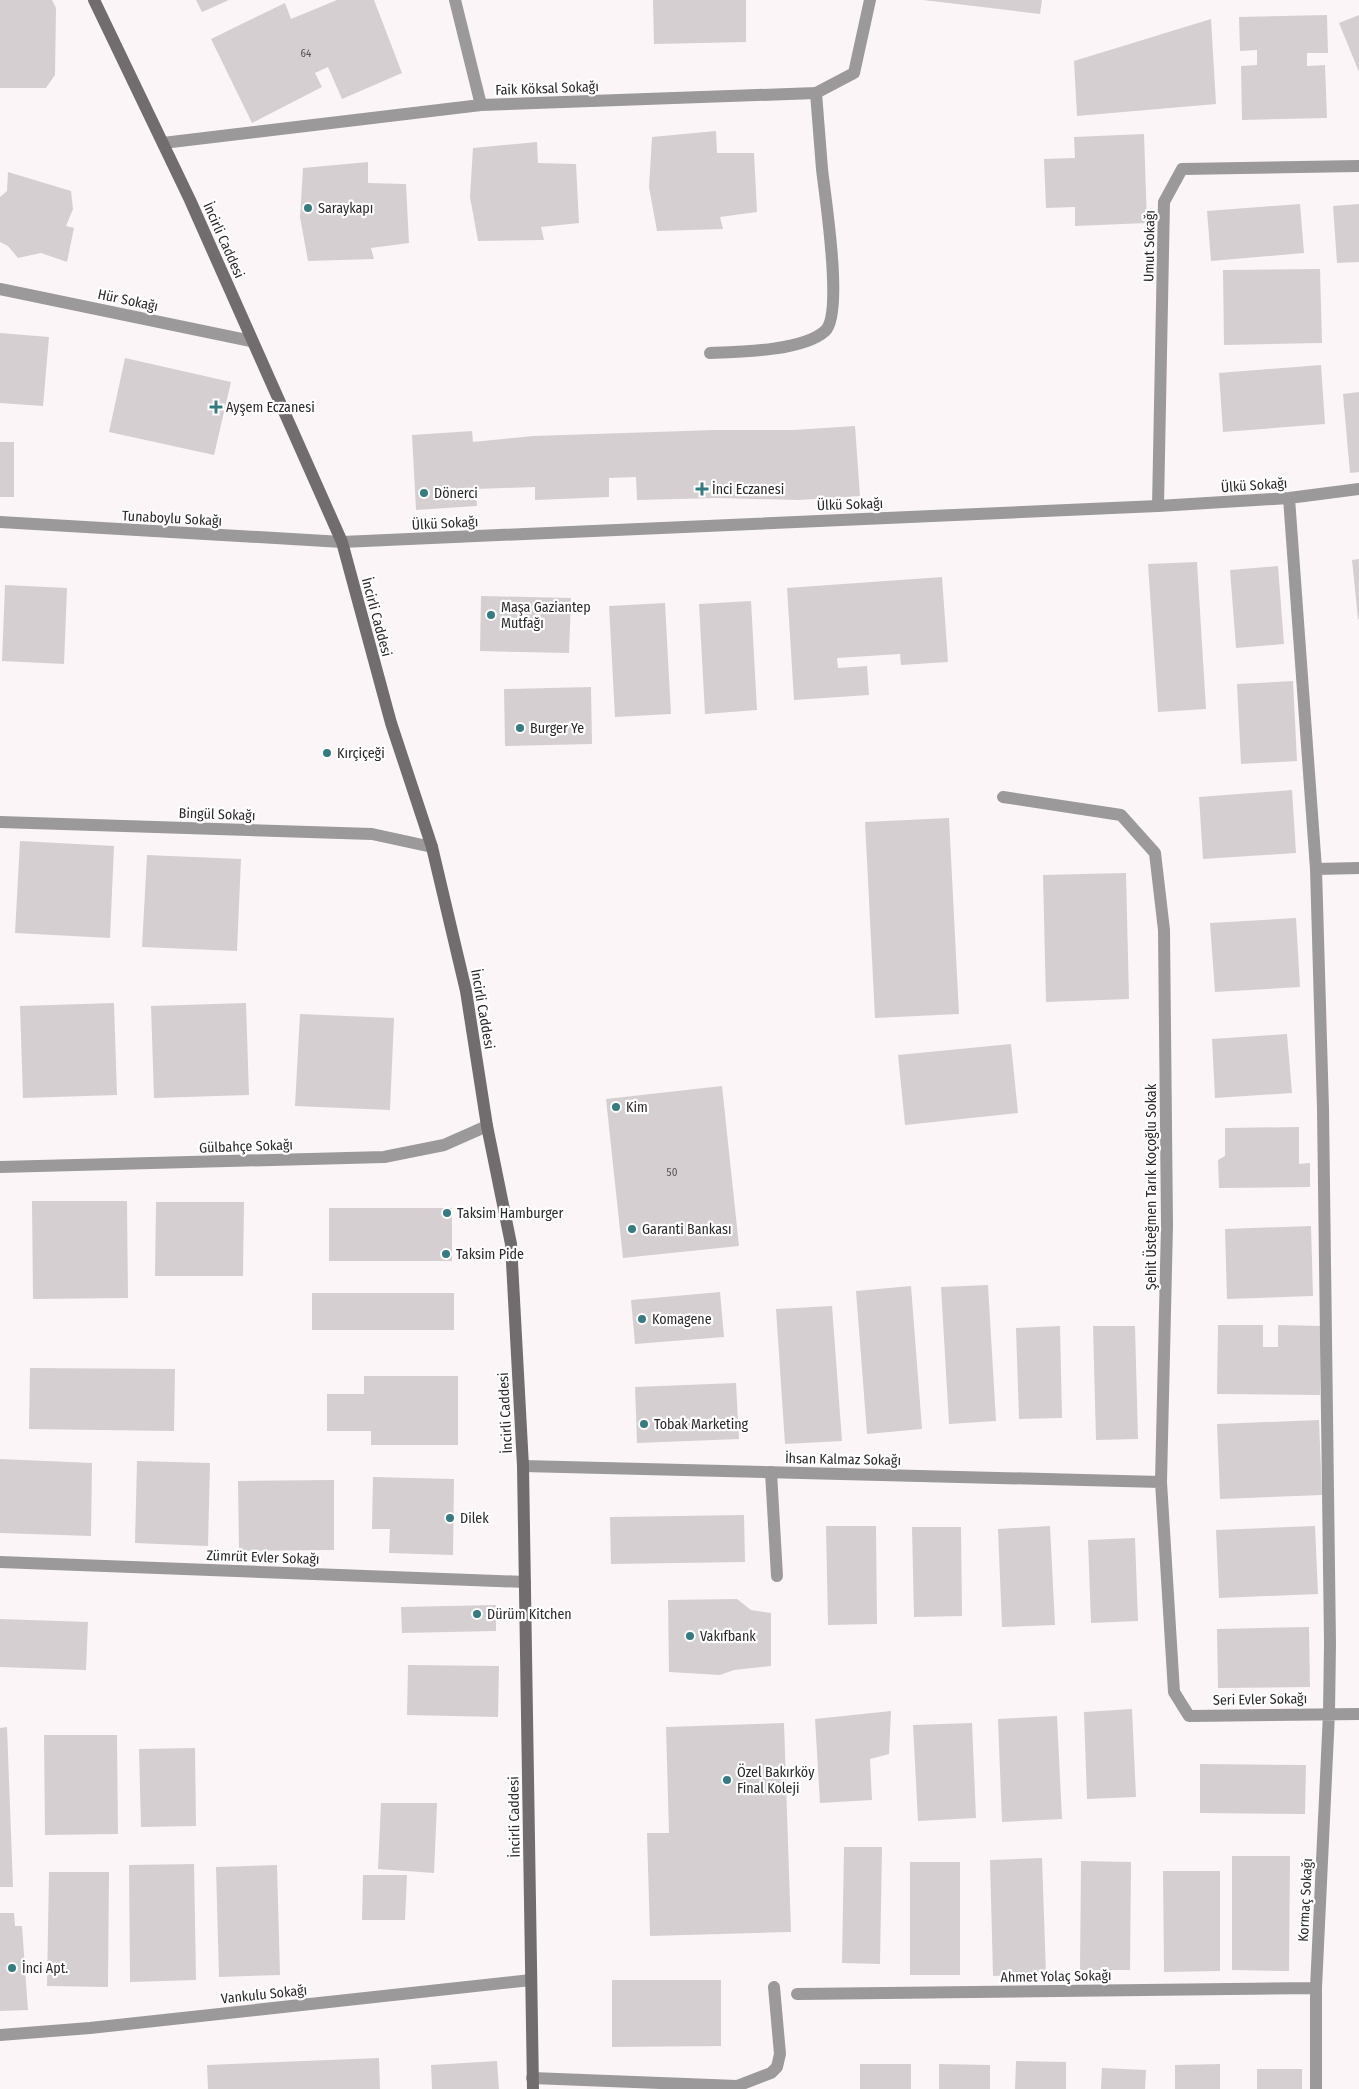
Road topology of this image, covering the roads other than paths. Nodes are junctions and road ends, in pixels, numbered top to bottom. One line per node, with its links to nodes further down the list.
1 (94, 0): 6 (main road, İncirli Caddesi)
2 (455, 0): 5 (street)
3 (870, 0): 4 (street, Faik Köksal Sokağı)
4 (816, 93): 5 (street, Faik Köksal Sokağı); 10 (street)
5 (481, 105): 6 (street, Faik Köksal Sokağı)
6 (163, 142): 9 (main road, İncirli Caddesi)
7 (1359, 166): 13 (street, Umut Sokağı)
8 (0, 290): 9 (street, Hür Sokağı)
9 (251, 341): 15 (main road, İncirli Caddesi)
10 (710, 353)
11 (1359, 489): 12 (street, Ülkü Sokağı)
12 (1290, 498): 13 (street, Ülkü Sokağı); 20 (street, Kormaç Sokağı)
13 (1158, 506): 15 (street, Ülkü Sokağı)
14 (0, 522): 15 (street, Tunaboylu Sokağı)
15 (342, 542): 18 (main road, İncirli Caddesi)
16 (1003, 797): 25 (street, Şehit Üsteğmen Tarık Koçoğlu Sokak)
17 (0, 822): 18 (street, Bingül Sokağı)
18 (432, 848): 21 (main road, İncirli Caddesi)
19 (1359, 868): 20 (street)
20 (1316, 869): 30 (street, Kormaç Sokağı)
21 (487, 1126): 22 (street, Gülbahçe Sokağı); 23 (main road, İncirli Caddesi)
22 (0, 1167)
23 (523, 1466): 24 (street, İhsan Kalmaz Sokağı); 28 (main road, İncirli Caddesi)
24 (771, 1472): 25 (street, İhsan Kalmaz Sokağı); 27 (street)
25 (1161, 1482): 29 (street, Şehit Üsteğmen Tarık Koçoğlu Sokak)
26 (0, 1562): 28 (street, Zümrüt Evler Sokağı)
27 (777, 1576)
28 (526, 1582): 32 (main road, İncirli Caddesi)
29 (1174, 1692): 30 (street, Seri Evler Sokağı)
30 (1329, 1713): 31 (street, Seri Evler Sokağı); 34 (street, Kormaç Sokağı)
31 (1359, 1714)
32 (531, 1980): 36 (street, Vankulu Sokağı); 37 (main road, İncirli Caddesi)
33 (774, 1987): 37 (street)
34 (1316, 1988): 35 (street, Ahmet Yolaç Sokağı); 38 (street, Kormaç Sokağı)
35 (797, 1994)
36 (0, 2035)
37 (532, 2084)
38 (1316, 2089)

